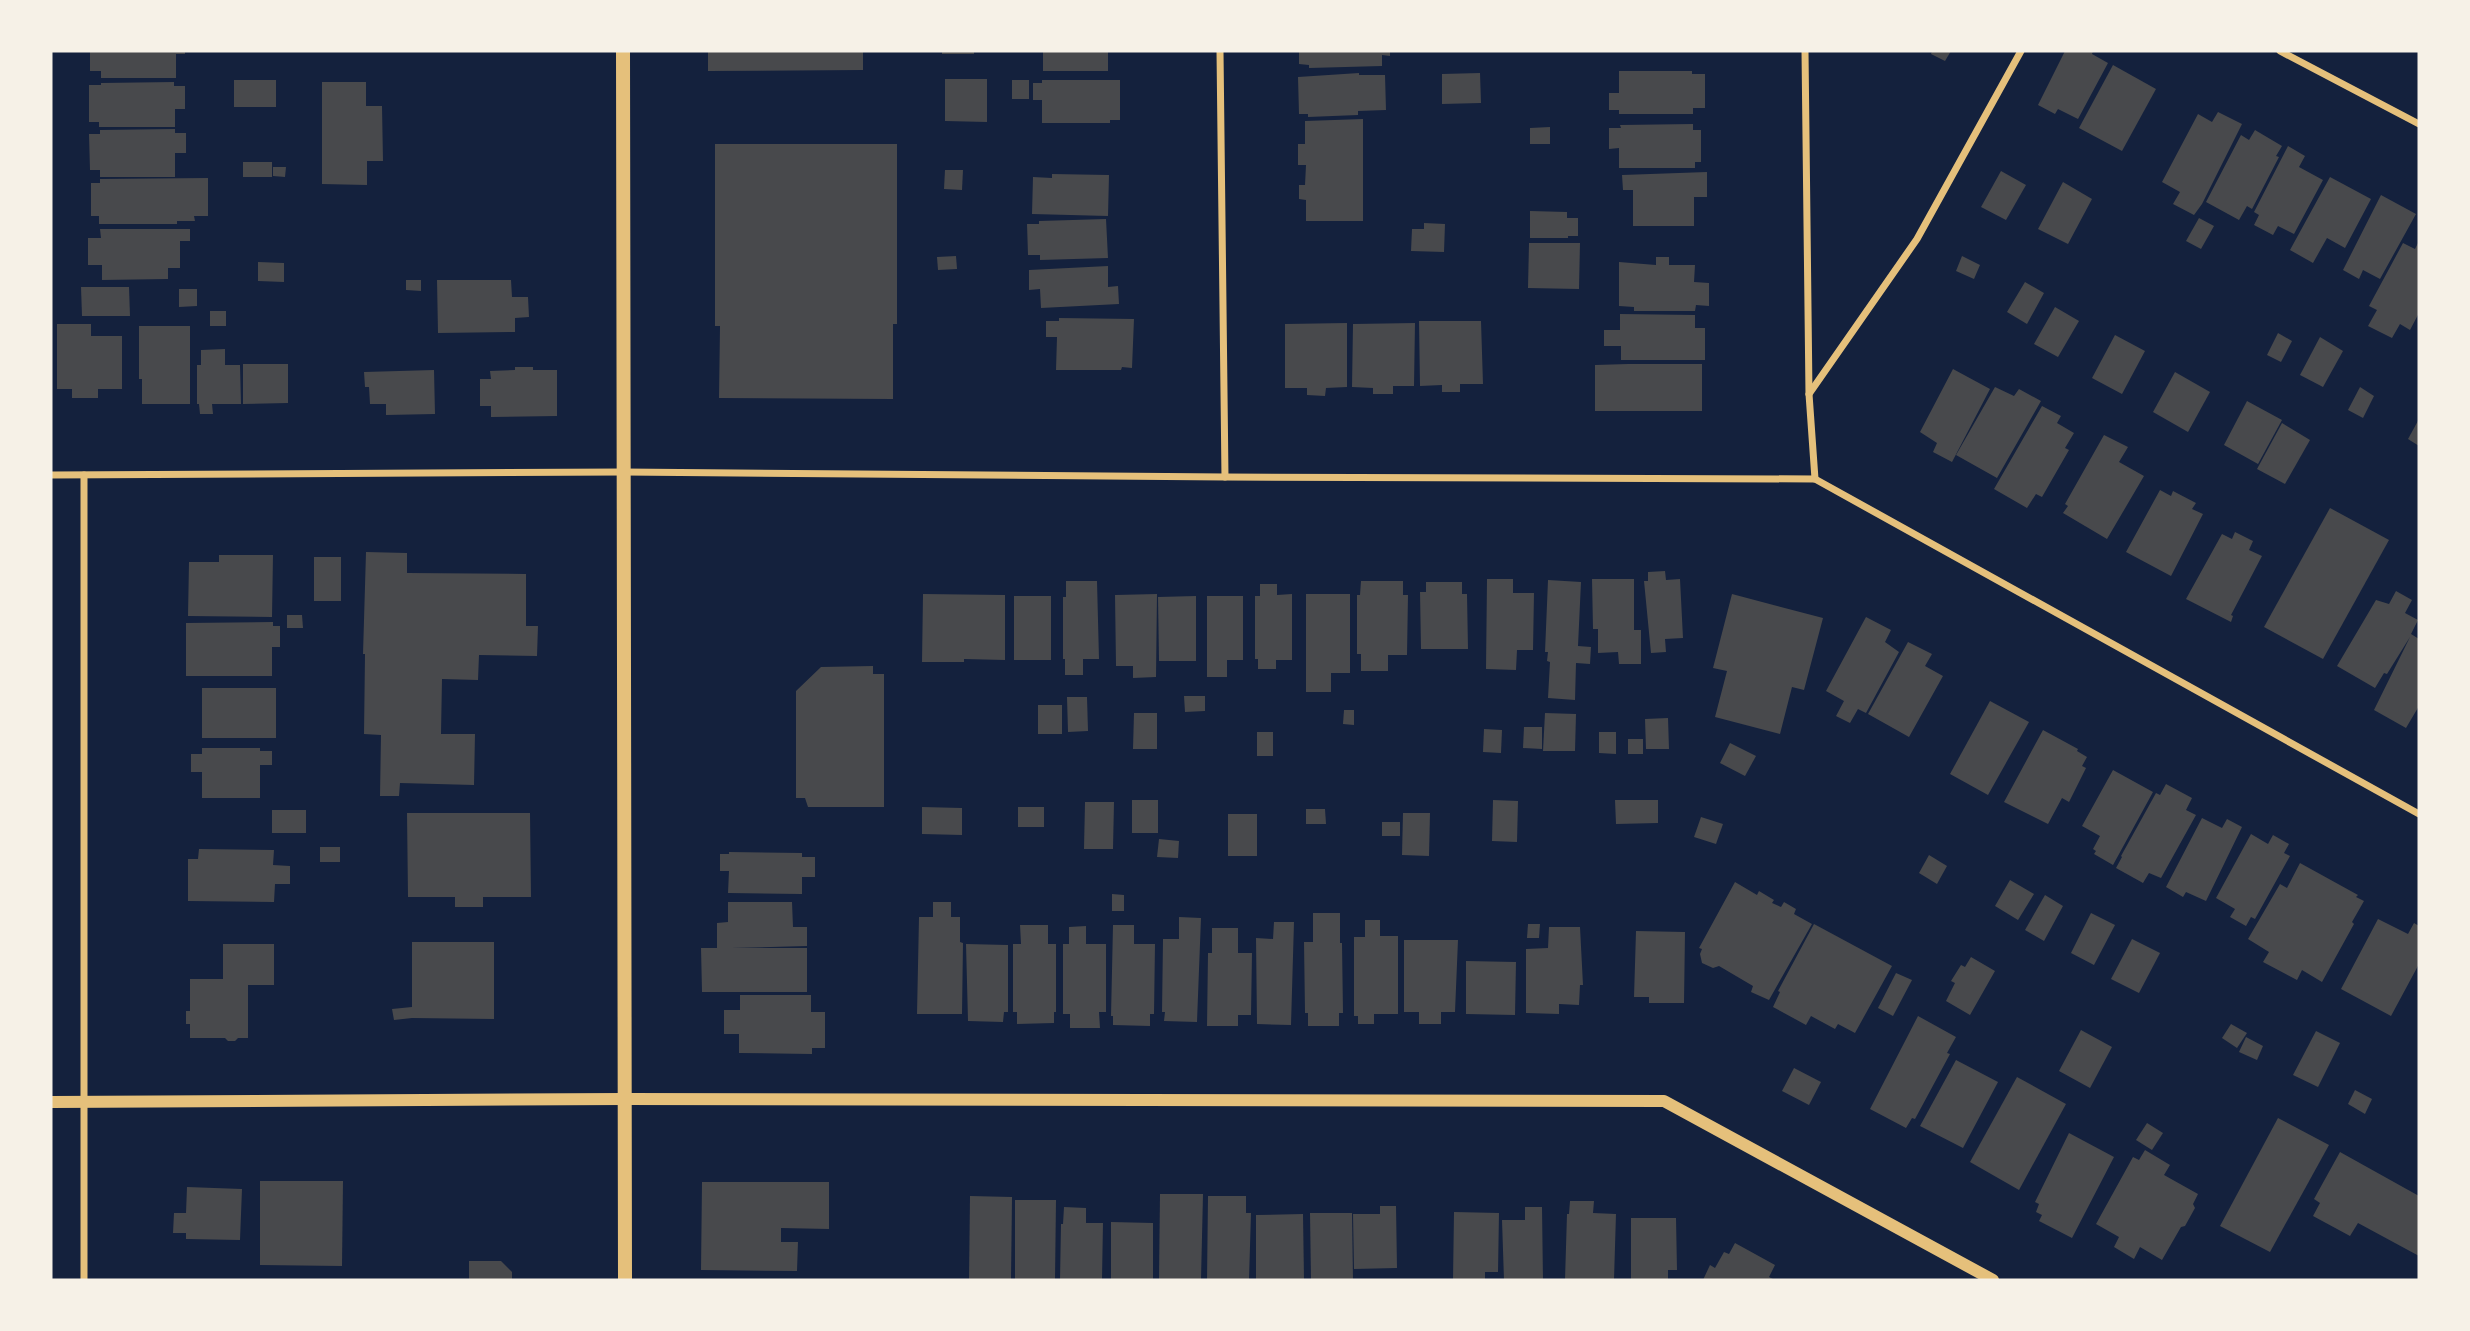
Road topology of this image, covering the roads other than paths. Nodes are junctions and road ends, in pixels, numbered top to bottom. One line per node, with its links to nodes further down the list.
1 (624, 51): 8 (main road)
2 (1220, 51): 11 (street)
3 (1805, 51): 7 (street)
4 (2021, 51): 7 (street)
5 (2280, 51): 6 (street)
6 (2419, 124)
7 (1809, 394): 12 (street)
8 (624, 472): 10 (street); 11 (street); 14 (main road)
9 (51, 475): 10 (street)
10 (84, 475): 15 (street)
11 (1225, 477): 12 (street)
12 (1815, 479): 13 (street)
13 (2419, 814)
14 (625, 1099): 15 (street); 18 (main road); 19 (street)
15 (84, 1101): 16 (street); 17 (street)
16 (51, 1102)
17 (84, 1280)
18 (625, 1280)
19 (1993, 1280)

